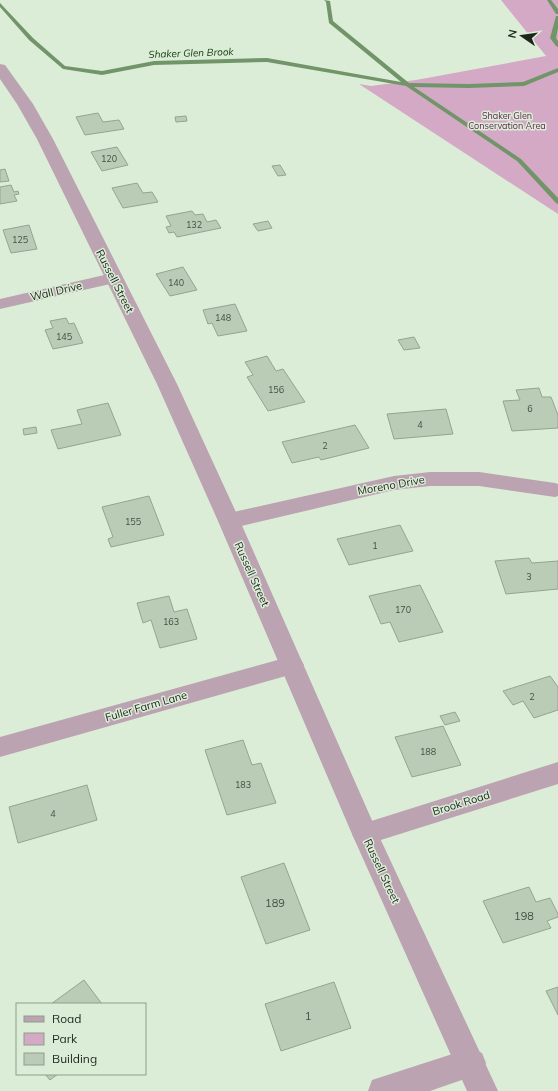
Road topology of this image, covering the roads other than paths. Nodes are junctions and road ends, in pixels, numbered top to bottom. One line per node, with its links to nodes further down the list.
1 (0, 68): 2 (street, Russell Street)
2 (113, 278): 3 (street, Wall Drive); 5 (street, Russell Street)
3 (0, 304)
4 (555, 490): 5 (street, Moreno Drive)
5 (229, 521): 6 (street, Russell Street)
6 (292, 665): 7 (street, Fuller Farm Lane); 9 (street, Russell Street)
7 (0, 747)
8 (558, 773): 9 (street, Brook Road)
9 (365, 834): 10 (street, Russell Street)
10 (471, 1063): 11 (street); 12 (street, Russell Street)
11 (383, 1091)
12 (483, 1091)

